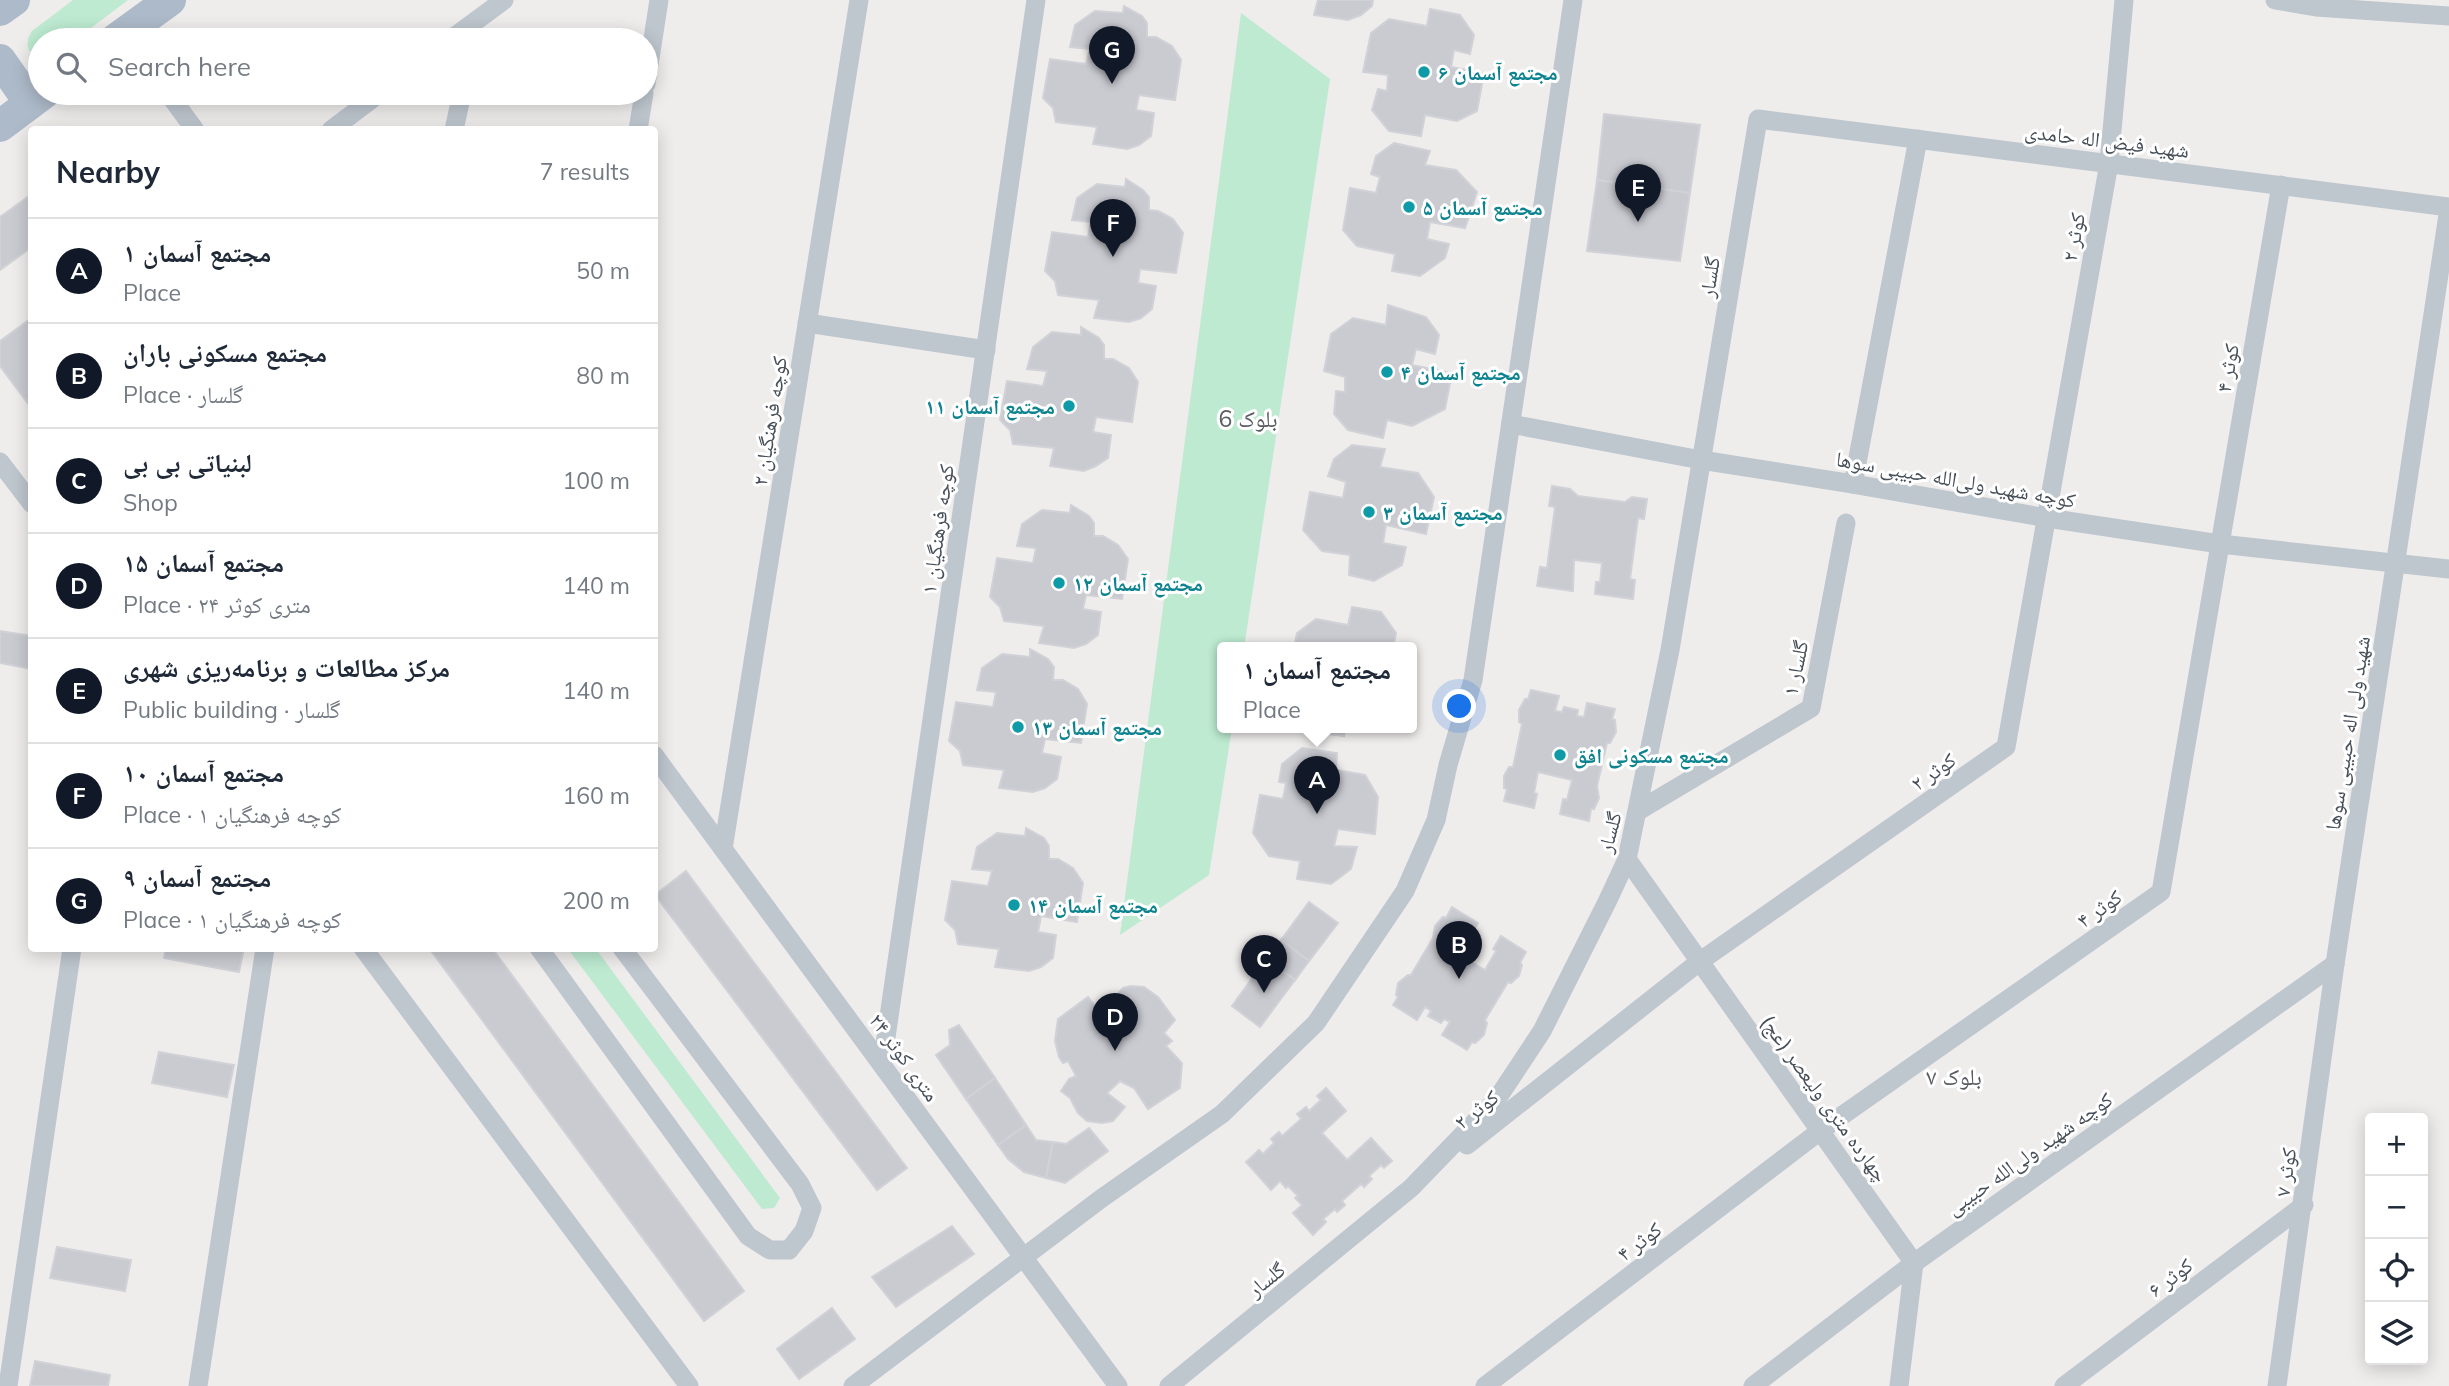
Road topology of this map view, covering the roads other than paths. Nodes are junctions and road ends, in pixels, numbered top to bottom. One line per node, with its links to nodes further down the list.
1 (14, 0): 10 (main road)
2 (170, 0): 13 (main road)
3 (504, 0): 12 (street)
4 (659, 0): 16 (street)
5 (859, 0): 34 (street, کوچه فرهنگیان ۲)
6 (1036, 0): 35 (street, کوچه فرهنگیان ۱)
7 (1573, 0): 36 (street)
8 (2124, 0): 31 (street, کوثر ۲)
9 (2275, 0): 11 (street)
10 (0, 10)
11 (2449, 16)
12 (477, 20): 14 (street); 15 (street)
13 (135, 28)
14 (466, 28)
15 (475, 28)
16 (655, 28)
17 (0, 60): 18 (main road)
18 (28, 89)
19 (28, 105): 25 (main road)
20 (177, 105): 26 (street)
21 (364, 105): 27 (street)
22 (459, 105): 28 (street)
23 (642, 105): 29 (street)
24 (1758, 119): 30 (street, شهید فیض اله حامدی); 37 (street, گلسار)
25 (0, 126)
26 (192, 126)
27 (336, 126)
28 (455, 126)
29 (639, 126)
30 (1918, 139): 31 (street, شهید فیض اله حامدی); 39 (street)
31 (2109, 163): 32 (street, شهید فیض اله حامدی); 41 (street, کوثر ۲)
32 (2281, 185): 33 (street, شهید فیض اله حامدی); 43 (street, کوثر ۴)
33 (2449, 207): 44 (street, شهید فیض اله حامدی)
34 (807, 323): 35 (street); 48 (street, کوچه فرهنگیان ۲)
35 (986, 350): 57 (street, کوچه فرهنگیان ۱)
36 (1511, 424): 37 (street, کوچه شهید ولی‌الله حبیبی سوها); 61 (street)
37 (1702, 460): 39 (street, کوچه شهید ولی‌الله حبیبی سوها); 47 (street, گلسار)
38 (0, 462): 40 (street)
39 (1853, 484): 41 (street, کوچه شهید ولی‌الله حبیبی سوها)
40 (28, 499)
41 (2047, 518): 43 (street, کوچه شهید ولی‌الله حبیبی سوها); 55 (street, کوثر ۲)
42 (1846, 523): 47 (street, گلسار ۱)
43 (2220, 544): 44 (street, کوچه شهید ولی‌الله حبیبی سوها); 58 (street, کوثر ۴)
44 (2396, 561): 45 (street); 56 (street, شهید ولی اله حبیبی سوها)
45 (2449, 569)
46 (658, 760): 48 (street, ۲۴ متری کوثر)
47 (1638, 811): 49 (street, گلسار)
48 (723, 849): 57 (street, ۲۴ متری کوثر)
49 (1627, 859): 55 (street, چهارده متری ولیعصر (عج)); 59 (street, گلسار)
50 (71, 952): 63 (street)
51 (264, 952): 64 (street)
52 (366, 952): 65 (street)
53 (542, 952): 54 (street)
54 (625, 952)
55 (1699, 962): 58 (street, چهارده متری ولیعصر (عج)); 59 (street, کوثر ۲)
56 (2335, 964): 60 (street, کوثر ۷); 62 (street, کوچه شهید ولی‌الله حبیبی)
57 (883, 1065): 61 (street, ۲۴ متری کوثر)
58 (1820, 1130): 62 (street, چهارده متری ولیعصر (عج)); 69 (street, کوثر ۴)
59 (1411, 1188): 68 (street, گلسار)
60 (2304, 1205): 72 (street, کوثر ۶); 73 (street, کوثر ۷)
61 (1023, 1257): 66 (street); 67 (street, ۲۴ متری کوثر)
62 (1914, 1263): 70 (street, کوچه شهید ولی‌الله حبیبی); 71 (street)
63 (8, 1386)
64 (198, 1386)
65 (690, 1386)
66 (853, 1386)
67 (1118, 1386)
68 (1169, 1386)
69 (1485, 1386)
70 (1753, 1386)
71 (1899, 1386)
72 (2064, 1386)
73 (2277, 1386)

